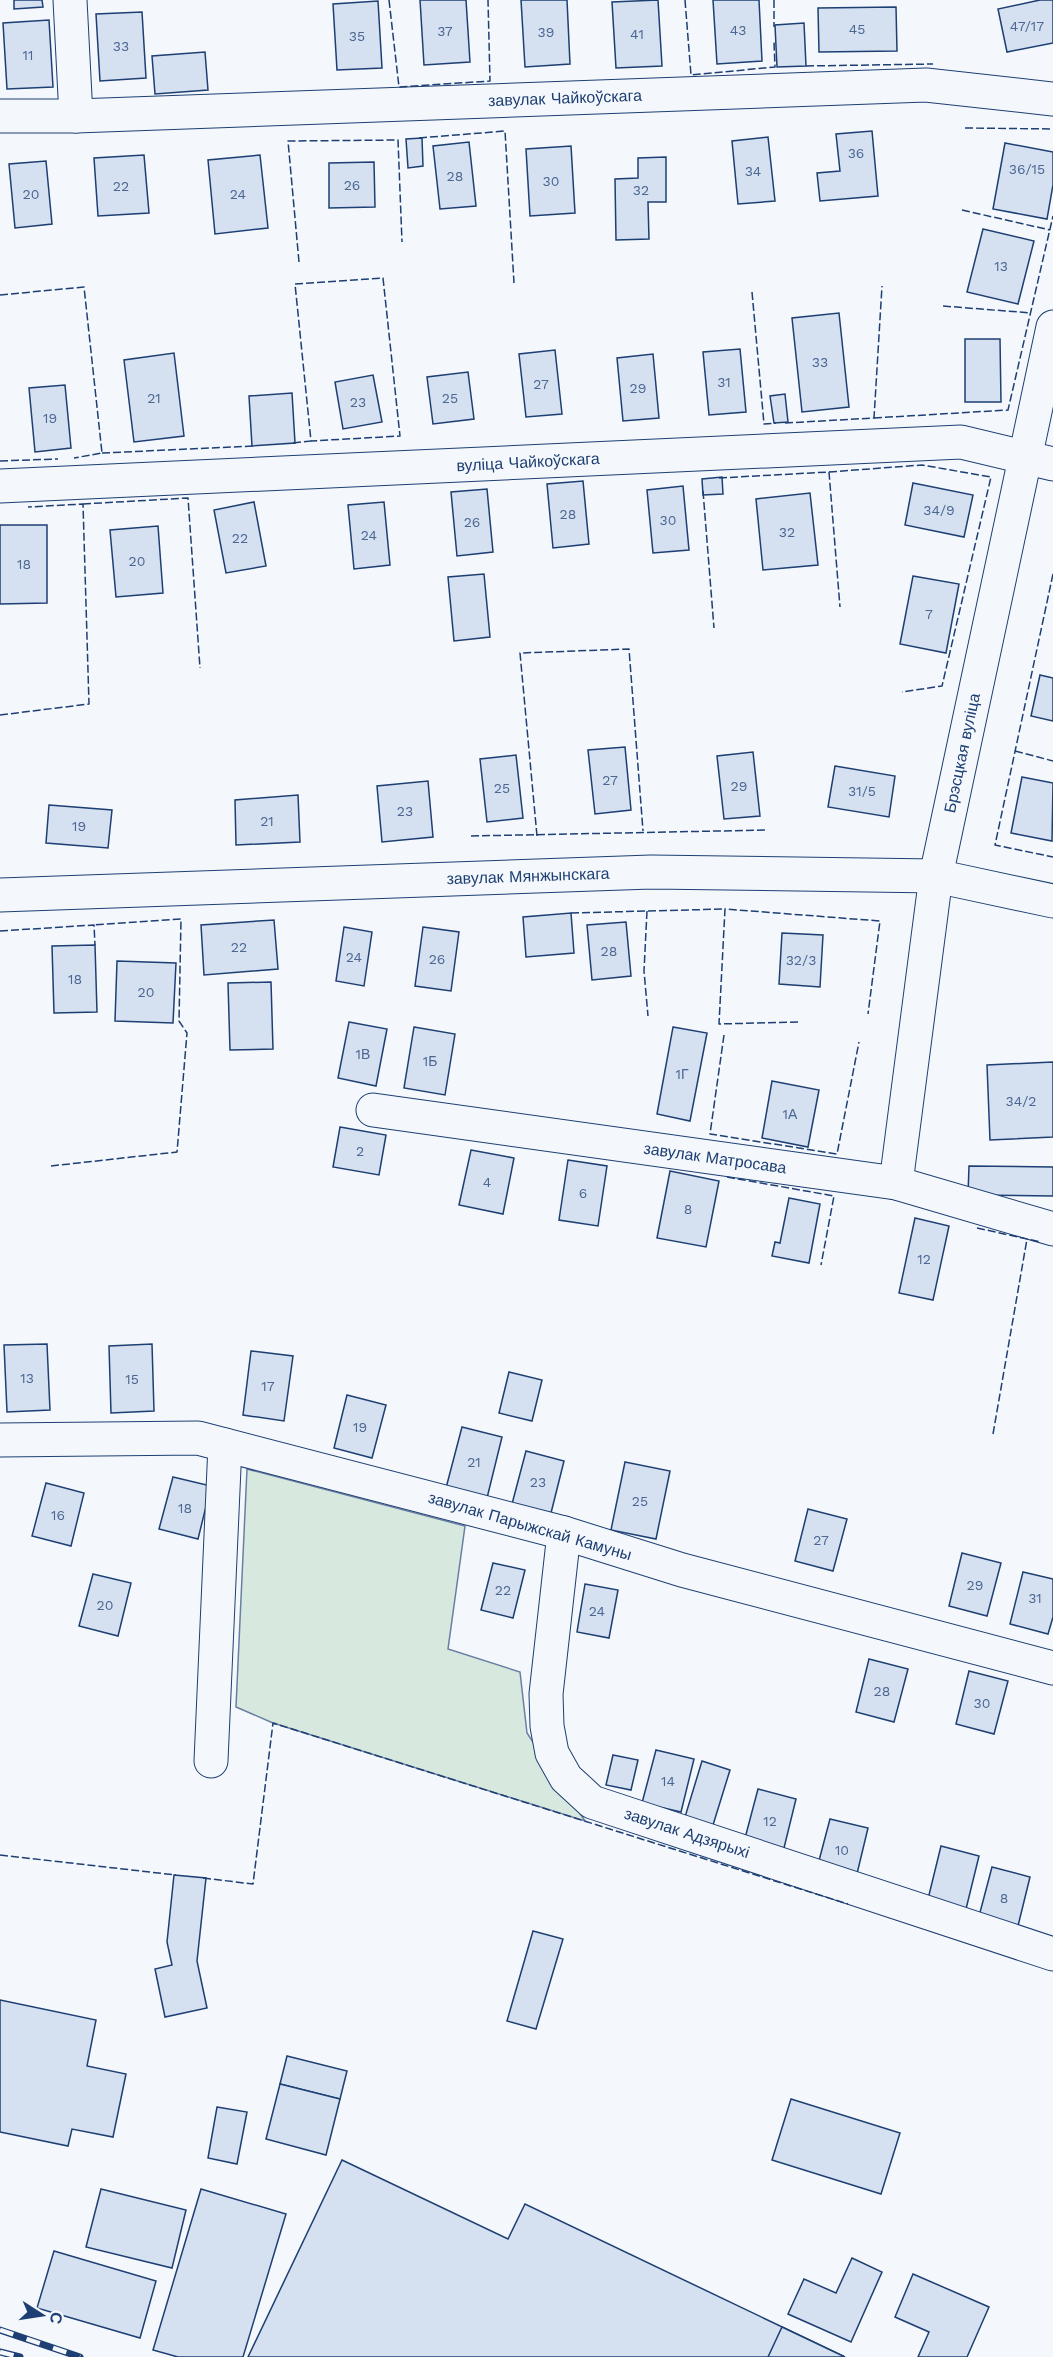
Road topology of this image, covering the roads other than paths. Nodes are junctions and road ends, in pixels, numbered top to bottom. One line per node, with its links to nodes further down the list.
1 (70, 0): 4 (street)
2 (1053, 99): 4 (street, завулак Чайкоўскага)
3 (0, 116): 4 (street, завулак Чайкоўскага)
4 (76, 116)
5 (1053, 327): 6 (street, Брэсцкая вуліца)
6 (1039, 460): 7 (street, вуліца Чайкоўскага); 8 (street, Брэсцкая вуліца)
7 (0, 486)
8 (936, 876): 9 (street, завулак Мянжынскага); 10 (street, завулак Мянжынскага); 12 (street, Брэсцкая вуліца)
9 (0, 894)
10 (1053, 901)
11 (373, 1110): 12 (street, завулак Матросава)
12 (896, 1184): 13 (street, завулак Матросава)
13 (1053, 1228)
14 (0, 1440): 15 (street, завулак Парыжскай Камуны)
15 (225, 1445): 16 (street, завулак Парыжскай Камуны); 18 (street)
16 (564, 1533): 17 (street, завулак Парыжскай Камуны); 19 (street, завулак Адзярыхі)
17 (1053, 1668)
18 (212, 1761)
19 (1053, 1954)

